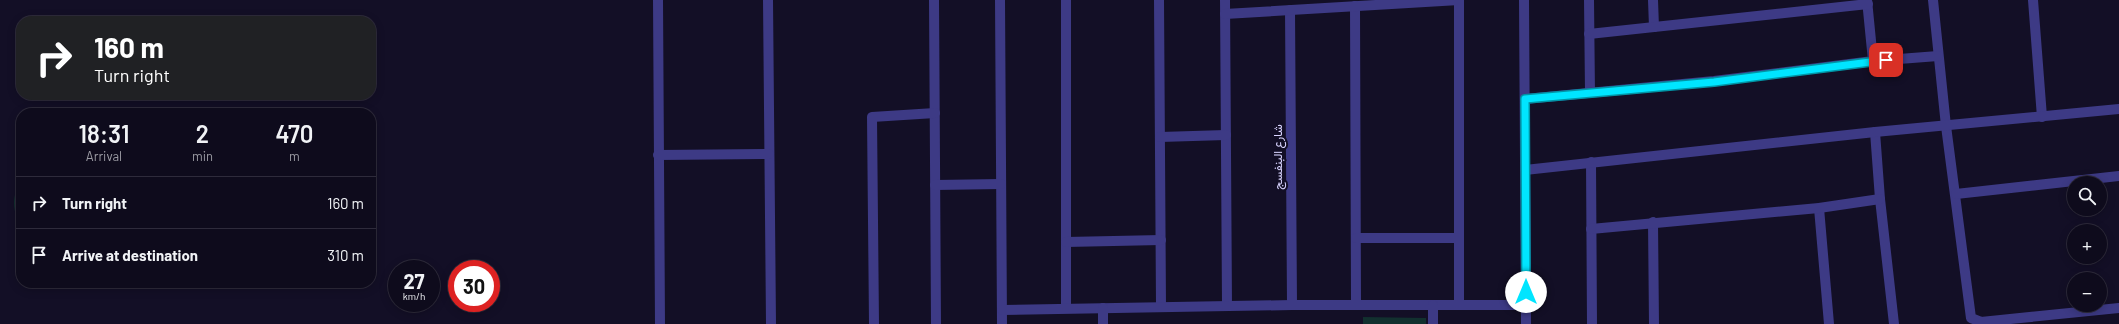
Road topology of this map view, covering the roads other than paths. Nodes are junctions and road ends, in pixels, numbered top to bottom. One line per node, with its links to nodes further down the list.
1 (658, 0): 32 (street)
2 (768, 0): 31 (street)
3 (934, 0): 25 (street)
4 (1000, 0): 36 (street)
5 (1066, 0): 46 (street)
6 (1160, 0): 30 (street)
7 (1225, 0): 17 (street)
8 (1459, 0): 15 (street); 44 (street)
9 (1524, 0): 23 (street)
10 (1589, 0): 19 (street)
11 (1653, 0): 18 (street)
12 (1934, 0): 20 (street)
13 (2033, 0): 26 (street)
14 (1867, 2): 18 (street); 21 (street)
15 (1355, 6): 16 (street); 43 (street)
16 (1290, 10): 17 (street); 47 (street, شارع البنفسج)
17 (1225, 14): 29 (street)
18 (1654, 27): 19 (street)
19 (1590, 34): 22 (street)
20 (1938, 56): 21 (street); 27 (street)
21 (1873, 61): 22 (street)
22 (1590, 93): 23 (street)
23 (1525, 99): 34 (street)
24 (2119, 109): 26 (street)
25 (935, 113): 37 (street); 60 (street)
26 (2042, 117): 27 (street)
27 (1946, 126): 28 (street); 38 (street)
28 (1875, 132): 33 (street); 39 (street)
29 (1226, 135): 30 (street); 53 (street)
30 (1160, 137): 45 (street)
31 (770, 154): 32 (street); 59 (street)
32 (658, 155): 58 (street)
33 (1590, 162): 34 (street); 42 (street)
34 (1525, 170): 51 (street)
35 (2119, 176): 38 (street)
36 (1001, 184): 37 (street); 57 (street)
37 (936, 185): 61 (street)
38 (1956, 194): 56 (street)
39 (1880, 199): 40 (street); 69 (street)
40 (1819, 208): 41 (street); 68 (street)
41 (1653, 222): 42 (street); 67 (street)
42 (1591, 230): 66 (street)
43 (1356, 238): 44 (street); 48 (street)
44 (1459, 238): 50 (street)
45 (1161, 240): 46 (street); 52 (street)
46 (1066, 242): 54 (street)
47 (1292, 305): 48 (street); 53 (street)
48 (1356, 305): 49 (street)
49 (1433, 305): 50 (street); 64 (street)
50 (1459, 305): 51 (street)
51 (1526, 305): 65 (street)
52 (1161, 306): 53 (street); 55 (street)
53 (1226, 306)
54 (1066, 308): 55 (street); 57 (street)
55 (1103, 308): 63 (street)
56 (2119, 308)
57 (1002, 310): 62 (street)
58 (660, 324)
59 (771, 324)
60 (874, 324)
61 (936, 324)
62 (1002, 324)
63 (1103, 324)
64 (1433, 324)
65 (1526, 324)
66 (1592, 324)
67 (1654, 324)
68 (1829, 324)
69 (1894, 324)

